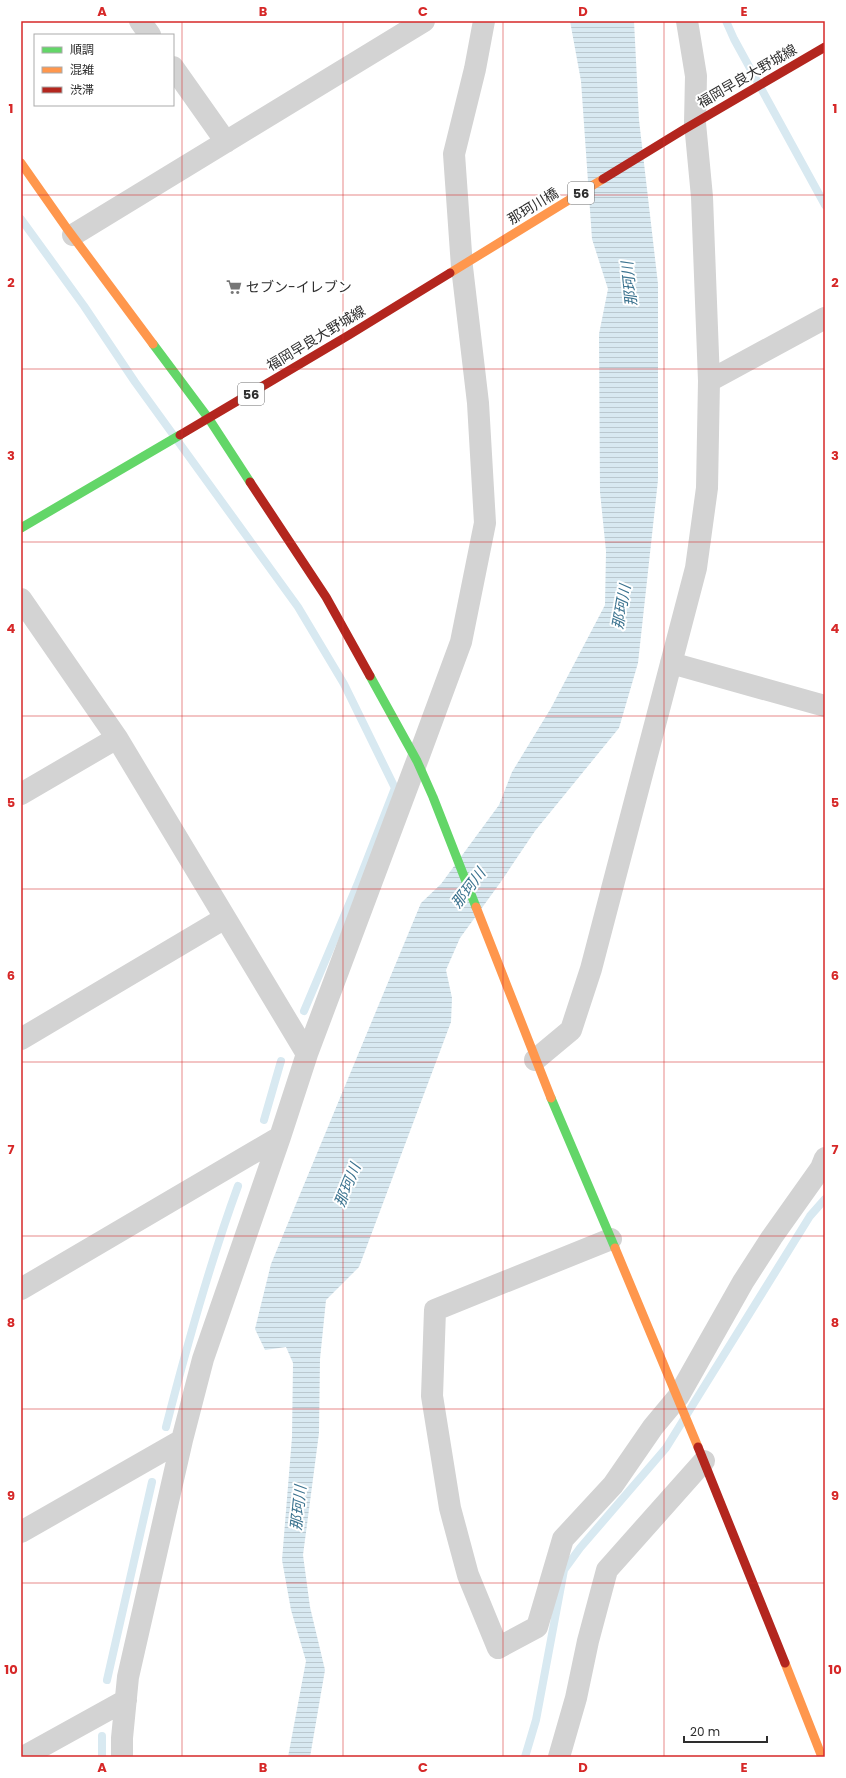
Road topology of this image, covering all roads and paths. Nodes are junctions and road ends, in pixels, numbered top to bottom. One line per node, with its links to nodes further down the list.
1 (140, 21): 5 (street)
2 (424, 21): 9 (street)
3 (484, 21): 12 (street)
4 (687, 21): 8 (street)
5 (149, 34)
6 (825, 47): 8 (street, 福岡早良大野城線 / 56)
7 (174, 68): 9 (street)
8 (689, 126): 12 (street, 那珂川橋 / 56); 14 (street)
9 (226, 142): 11 (street)
10 (21, 163): 11 (street)
11 (73, 236): 15 (street)
12 (470, 261): 15 (street, 福岡早良大野城線 / 56); 21 (street)
13 (825, 318): 14 (street)
14 (709, 381): 18 (street)
15 (209, 419): 16 (street, 福岡早良大野城線 / 56); 21 (street)
16 (21, 528)
17 (21, 599): 20 (street)
18 (670, 663): 19 (street); 26 (street)
19 (825, 706)
20 (116, 738): 22 (street); 23 (street)
21 (417, 761): 25 (street); 26 (street)
22 (21, 794)
23 (225, 918): 24 (street); 25 (street)
24 (21, 1039)
25 (307, 1054): 27 (street)
26 (535, 1060): 29 (street)
27 (280, 1137): 30 (street); 32 (street)
28 (825, 1158): 31 (street)
29 (611, 1239): 31 (street); 31 (street)
30 (21, 1289)
31 (679, 1398): 33 (street)
32 (182, 1440): 34 (street); 35 (street)
33 (704, 1461): 38 (street); 39 (street)
34 (21, 1532)
35 (126, 1700): 36 (street); 37 (street)
36 (23, 1757)
37 (122, 1757)
38 (559, 1757)
39 (822, 1757)

